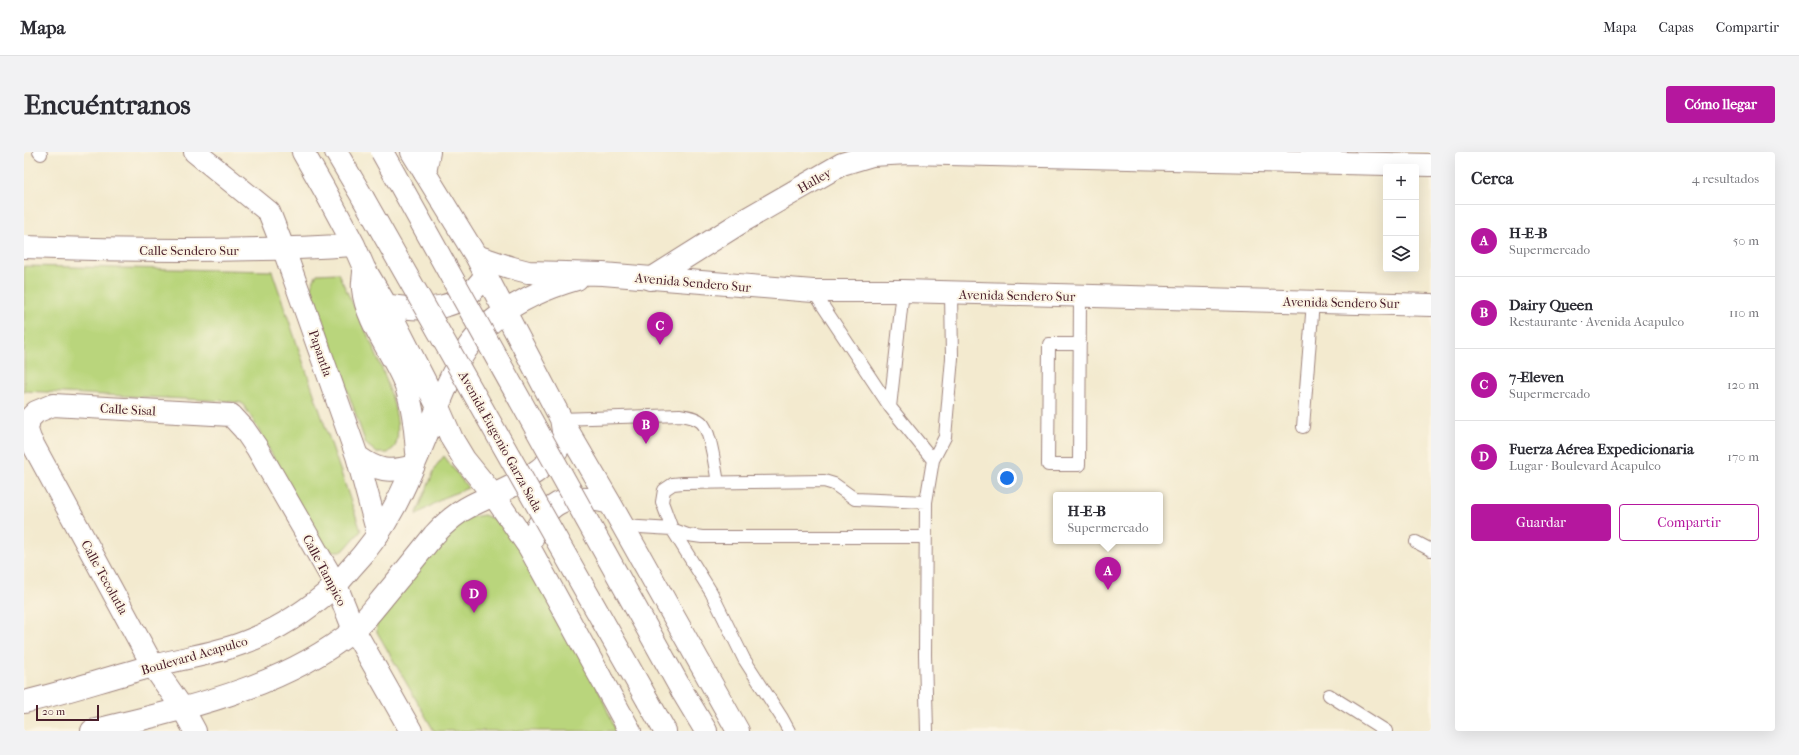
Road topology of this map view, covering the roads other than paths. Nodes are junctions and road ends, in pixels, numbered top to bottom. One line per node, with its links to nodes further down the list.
1 (196, 152): 11 (main road, Papantla)
2 (302, 152): 9 (main road)
3 (336, 152): 58 (main road, Avenida Eugenio Garza Sada, bridge)
4 (382, 152): 59 (main road, bridge)
5 (412, 152): 8 (main road)
6 (429, 152): 8 (main road)
7 (1427, 161): 16 (main road, Halley)
8 (425, 173): 12 (main road)
9 (354, 245): 11 (main road, Calle Sendero Sur); 13 (main road)
10 (24, 247): 11 (main road, Calle Sendero Sur)
11 (284, 250): 34 (main road, Papantla)
12 (476, 256): 14 (main road, Avenida Sendero Sur); 15 (main road)
13 (364, 268): 22 (main road); 36 (main road)
14 (603, 274): 16 (main road, Avenida Sendero Sur); 24 (main road, Avenida Sendero Sur)
15 (486, 276): 22 (main road); 24 (main road)
16 (651, 279): 17 (main road, Avenida Sendero Sur)
17 (813, 291): 18 (main road, Avenida Sendero Sur); 29 (lane)
18 (903, 291): 19 (main road, Avenida Sendero Sur); 29 (lane)
19 (951, 293): 20 (main road, Avenida Sendero Sur); 35 (lane)
20 (1080, 296): 21 (main road, Avenida Sendero Sur); 25 (lane)
21 (1313, 302): 23 (main road, Avenida Sendero Sur); 33 (lane)
22 (386, 305): 28 (main road)
23 (1431, 305)
24 (505, 312): 26 (main road); 27 (main road, Avenida Sendero Sur)
25 (1080, 344): 25 (lane)
26 (522, 345): 27 (main road); 32 (main road)
27 (456, 367): 28 (main road)
28 (438, 407): 36 (main road, Boulevard Acapulco); 38 (main road)
29 (890, 407): 35 (lane)
30 (231, 415): 31 (main road, Calle Sisal); 48 (main road, Calle Tampico)
31 (29, 419): 50 (main road, Calle Tecolutla)
32 (561, 419): 37 (lane); 38 (main road); 40 (main road)
33 (1303, 426)
34 (357, 456): 36 (main road); 43 (main road, Papantla)
35 (933, 460): 39 (lane)
36 (416, 461): 43 (main road, Boulevard Acapulco)
37 (718, 482): 39 (lane); 42 (lane)
38 (494, 496): 46 (main road); 49 (main road)
39 (926, 502): 44 (lane)
40 (610, 503): 41 (main road); 46 (main road)
41 (623, 526): 42 (lane); 60 (main road)
42 (672, 529): 44 (lane); 61 (lane)
43 (378, 534): 48 (main road, Boulevard Acapulco)
44 (925, 537): 62 (lane)
45 (1416, 542): 47 (lane)
46 (529, 547): 57 (main road)
47 (1431, 550)
48 (336, 585): 49 (main road, Calle Tampico); 50 (main road, Boulevard Acapulco)
49 (354, 630): 53 (main road); 56 (main road, Calle Tampico)
50 (153, 666): 52 (main road, Boulevard Acapulco); 53 (main road, Calle Tecolutla)
51 (1329, 695): 63 (lane)
52 (24, 702)
53 (183, 709): 54 (main road); 55 (main road, Calle Tecolutla)
54 (92, 731)
55 (195, 731)
56 (411, 731)
57 (630, 731)
58 (665, 731)
59 (706, 731)
60 (738, 731)
61 (788, 731)
62 (927, 731)
63 (1386, 731)

